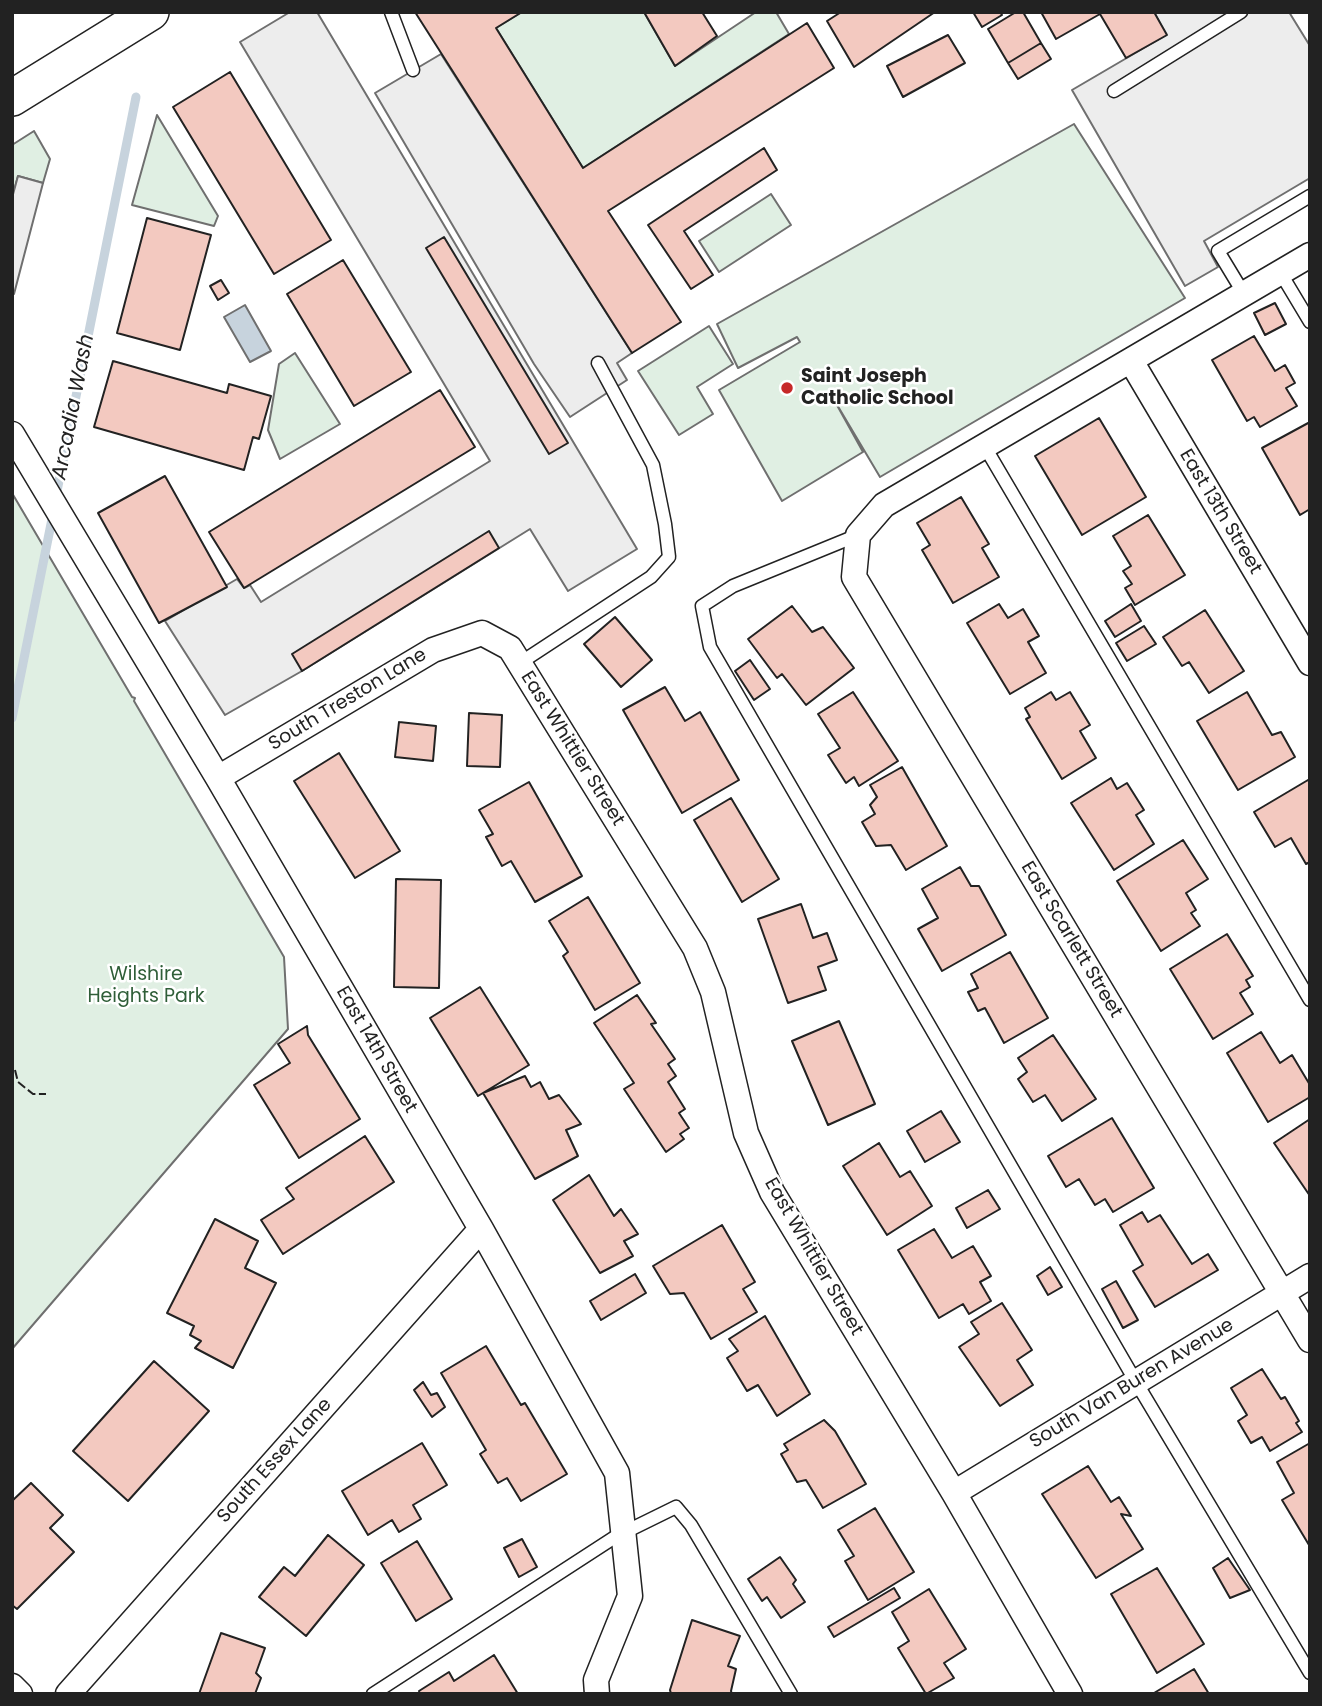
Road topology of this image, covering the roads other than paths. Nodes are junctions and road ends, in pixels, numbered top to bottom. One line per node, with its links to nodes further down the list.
1 (151, 12): 6 (main road)
2 (391, 12): 4 (lane)
3 (1241, 12): 5 (lane)
4 (413, 71)
5 (1114, 92)
6 (12, 98)
7 (1310, 196): 10 (lane)
8 (1310, 255): 9 (street)
9 (1280, 272): 10 (street); 11 (lane)
10 (1244, 294): 12 (street)
11 (1310, 322)
12 (1131, 361): 15 (street); 19 (street, East 13th Street)
13 (598, 363): 18 (lane)
14 (13, 438): 20 (street, East 14th Street)
15 (985, 447): 16 (street); 21 (lane)
16 (858, 535): 24 (street, East Scarlett Street); 26 (lane)
17 (482, 633): 18 (street, East Whittier Street); 20 (street, South Treston Lane)
18 (520, 663): 27 (street, East Whittier Street)
19 (1310, 663)
20 (218, 778): 22 (street, East 14th Street)
21 (1310, 1000)
22 (481, 1229): 28 (street, East 14th Street); 32 (street, South Essex Lane)
23 (1310, 1276): 24 (street, South Van Buren Avenue)
24 (1282, 1292): 25 (street, East Scarlett Street); 26 (street, South Van Buren Avenue)
25 (1310, 1340)
26 (1136, 1382): 27 (street, South Van Buren Avenue); 29 (lane)
27 (954, 1493): 36 (street, East Whittier Street)
28 (623, 1533): 33 (lane); 34 (street, East 14th Street); 35 (lane)
29 (1310, 1673)
30 (12, 1686): 31 (street)
31 (20, 1694)
32 (68, 1694)
33 (373, 1694)
34 (597, 1694)
35 (791, 1694)
36 (1070, 1694)

